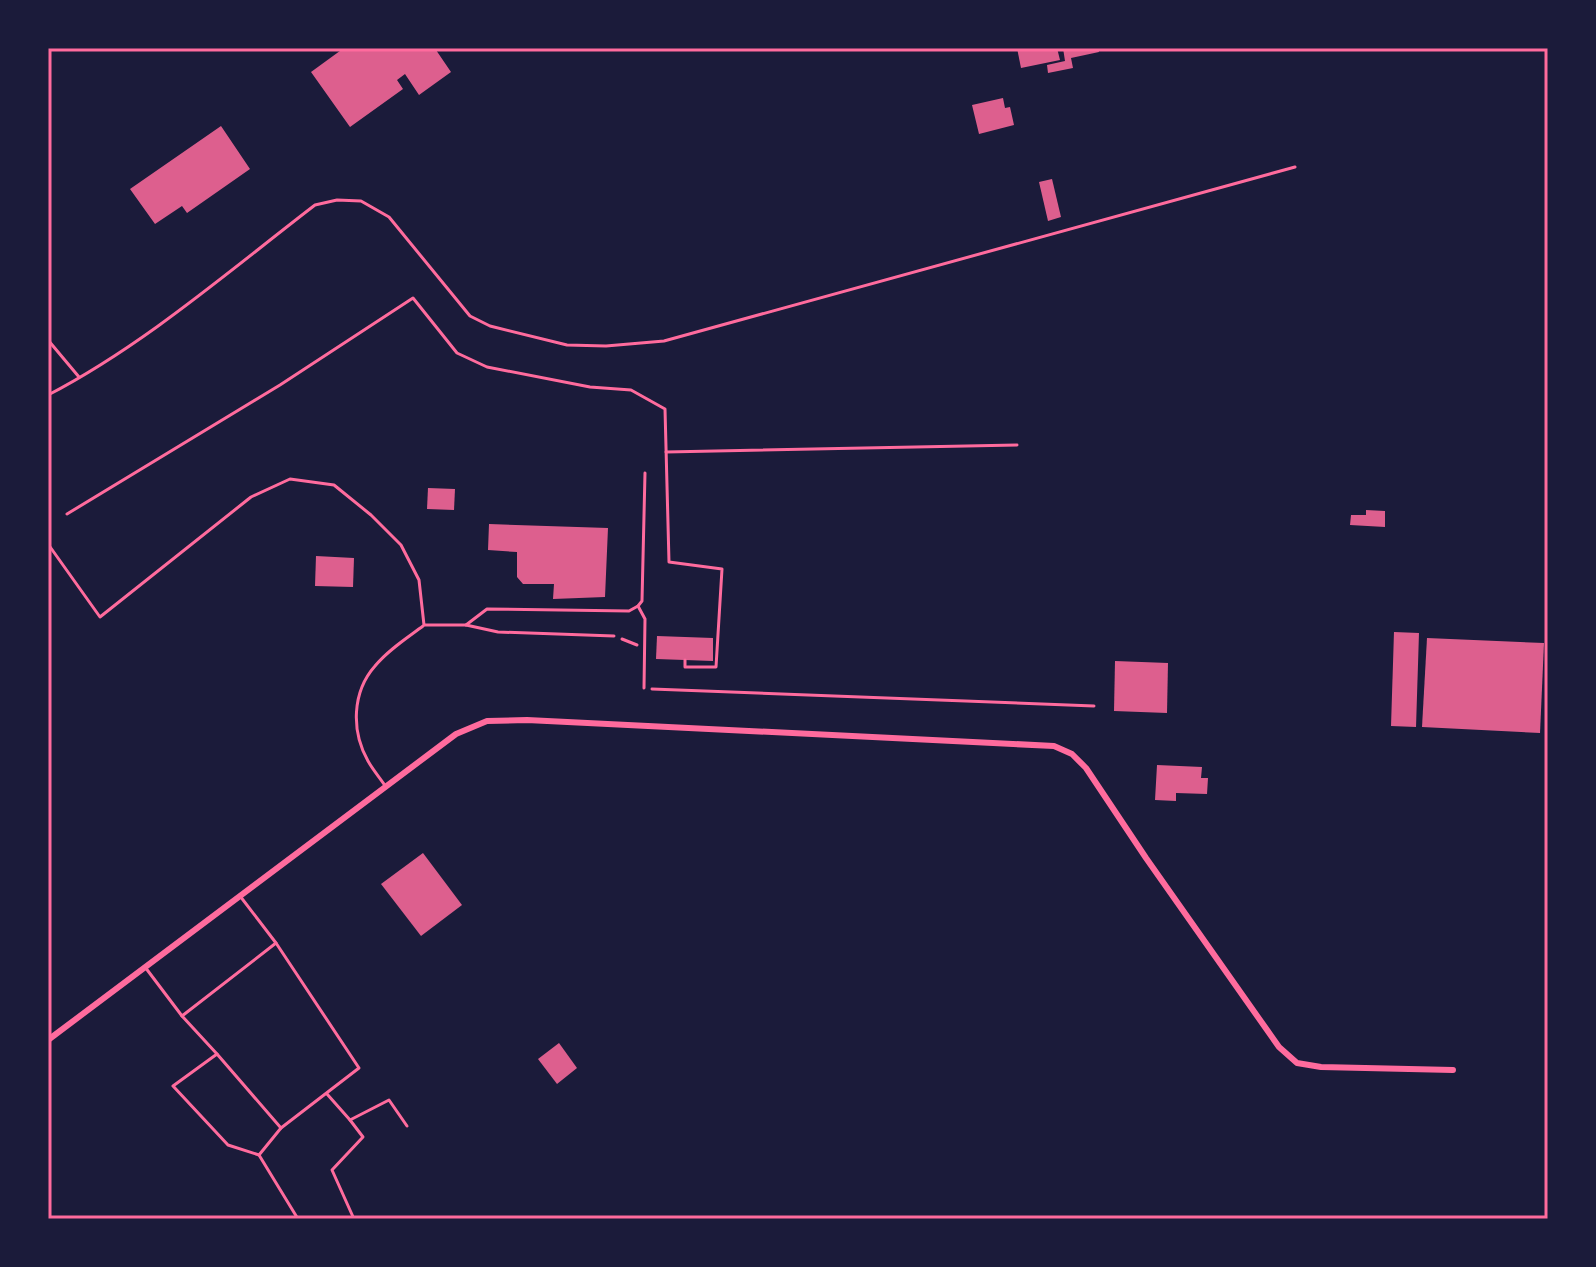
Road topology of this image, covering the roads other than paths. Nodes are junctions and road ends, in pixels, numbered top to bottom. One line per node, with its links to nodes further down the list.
1 (1295, 167): 3 (lane)
2 (48, 340): 3 (lane)
3 (80, 378): 4 (lane)
4 (48, 395)
5 (645, 473): 7 (lane)
6 (48, 544): 8 (lane)
7 (638, 606): 9 (lane); 11 (lane)
8 (424, 625): 9 (lane); 12 (lane)
9 (466, 625): 10 (lane)
10 (614, 636)
11 (644, 688)
12 (386, 787): 13 (street); 19 (street)
13 (240, 896): 14 (lane); 15 (street)
14 (276, 943): 16 (lane); 20 (lane)
15 (145, 967): 16 (lane); 17 (street)
16 (182, 1016): 18 (lane)
17 (48, 1040)
18 (217, 1054): 23 (lane); 24 (lane)
19 (1453, 1070)
20 (327, 1094): 21 (lane); 23 (lane)
21 (350, 1120): 22 (lane); 26 (lane)
22 (407, 1126)
23 (281, 1128): 24 (lane)
24 (259, 1155): 25 (lane)
25 (298, 1219)
26 (354, 1219)

